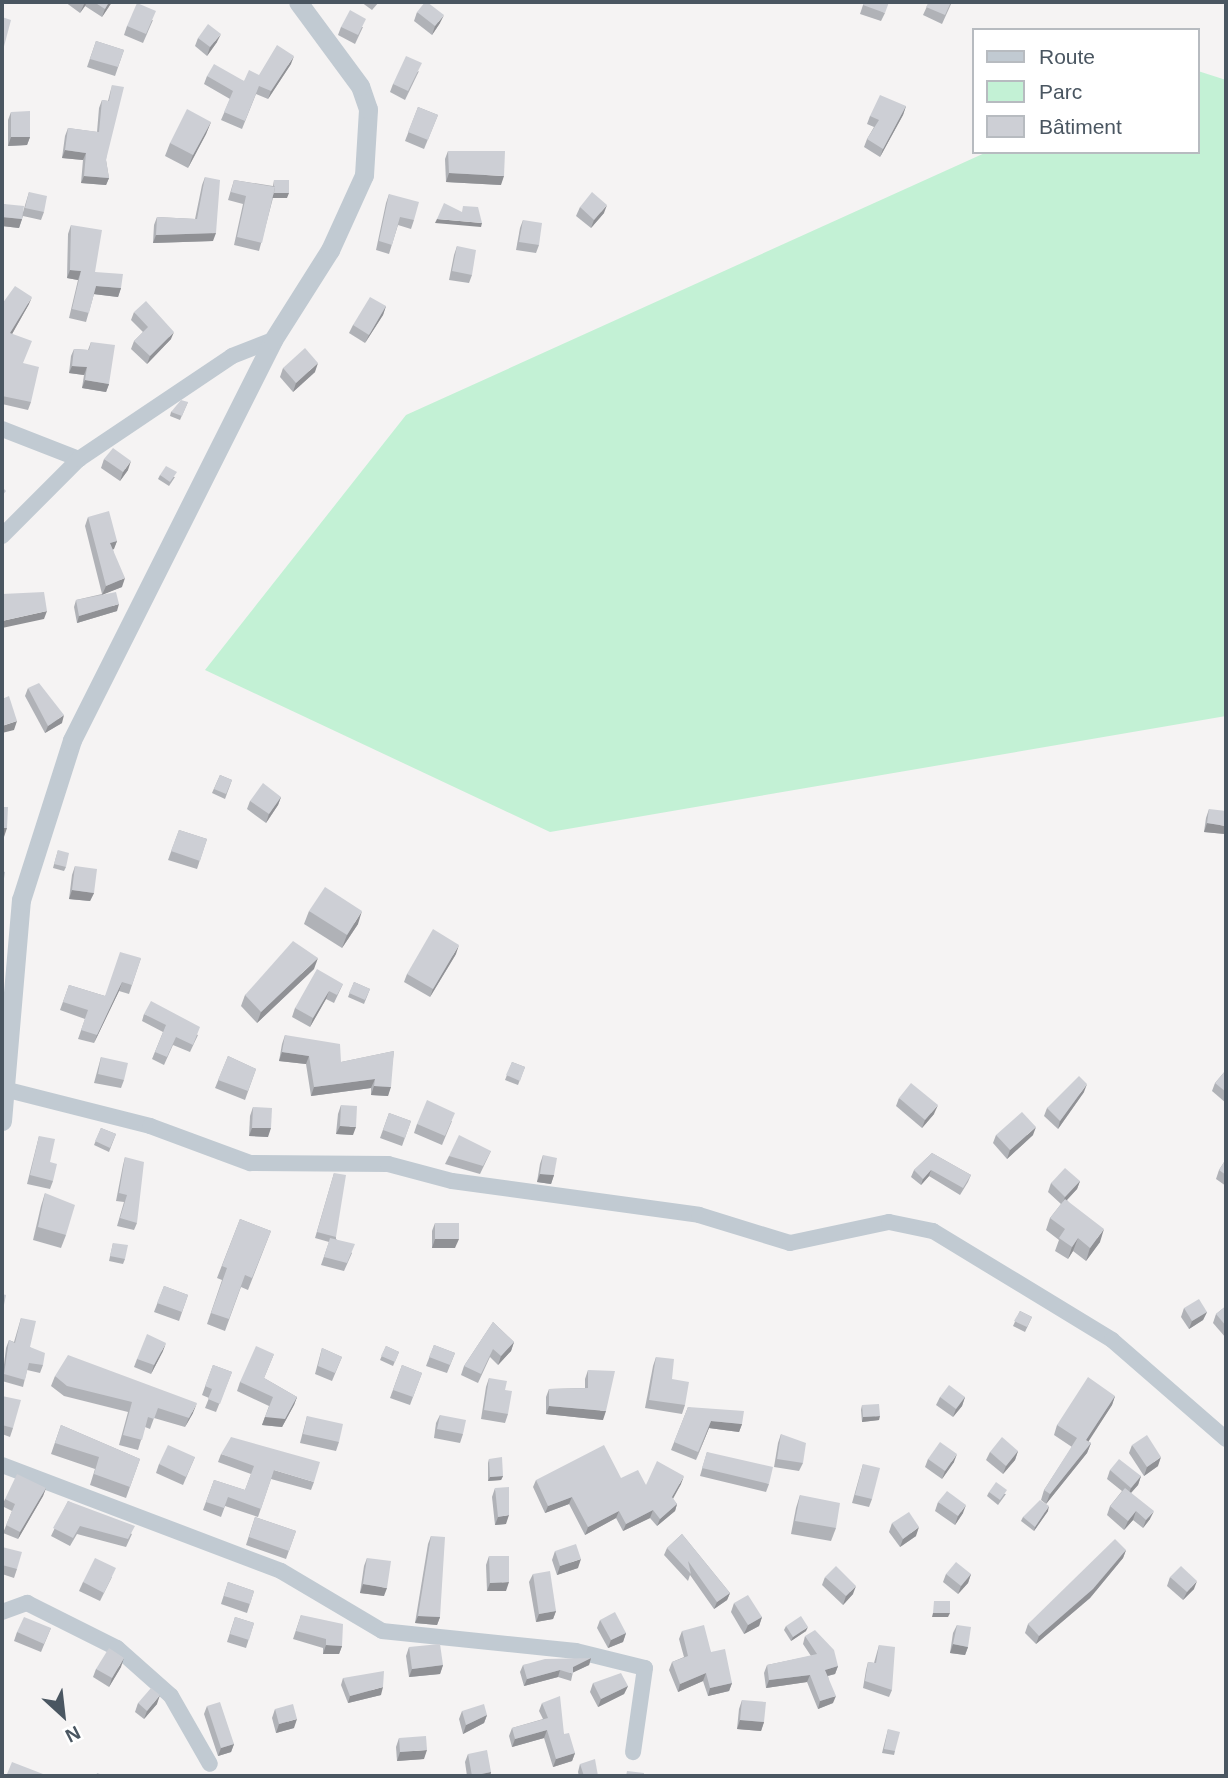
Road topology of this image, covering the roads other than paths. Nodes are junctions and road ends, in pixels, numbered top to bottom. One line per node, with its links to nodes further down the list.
1 (298, 2): 2 (street)
2 (273, 340): 4 (street); 6 (street)
3 (2, 429): 4 (street)
4 (79, 459): 5 (street)
5 (2, 536)
6 (4, 1089): 7 (street); 8 (street)
7 (2, 1121)
8 (1226, 1439)
9 (2, 1465): 11 (street)
10 (2, 1612): 12 (street)
11 (633, 1752)
12 (210, 1764)

